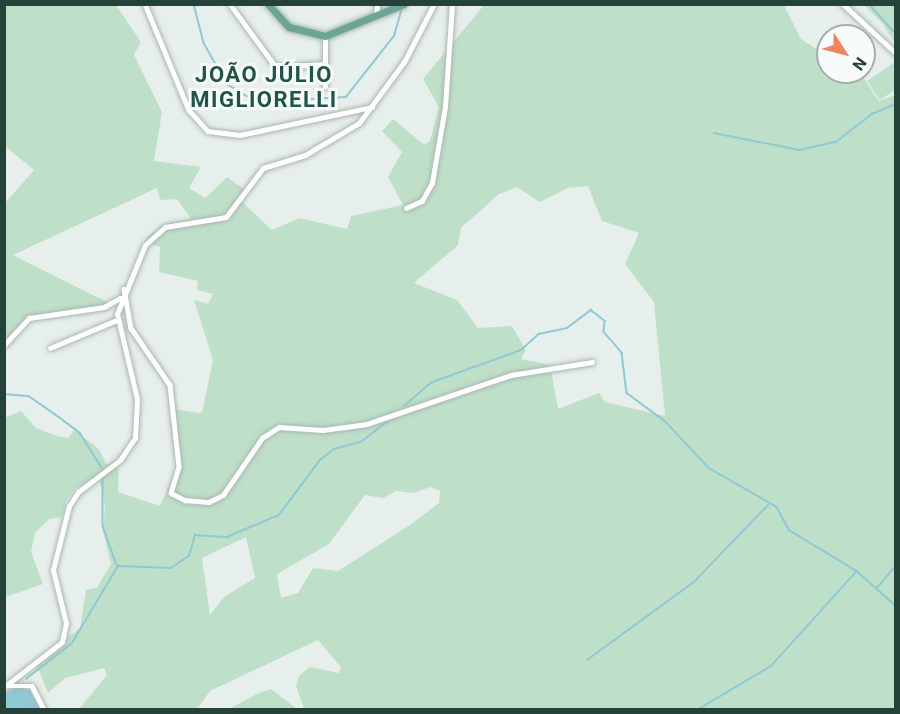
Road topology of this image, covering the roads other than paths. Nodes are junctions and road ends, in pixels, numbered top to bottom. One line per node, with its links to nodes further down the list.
1 (144, 4): 14 (street)
2 (230, 4): 12 (street)
3 (268, 4): 10 (main road)
4 (377, 4): 9 (street)
5 (434, 4): 14 (street)
6 (452, 4): 15 (street)
7 (843, 4): 11 (street)
8 (402, 6): 9 (main road)
9 (376, 16): 10 (main road)
10 (325, 36): 12 (street)
11 (896, 52)
12 (325, 64): 13 (street)
13 (325, 87)
14 (372, 107): 16 (street)
15 (406, 208)
16 (124, 289): 17 (street); 21 (street)
17 (120, 298): 18 (street); 19 (street)
18 (117, 320): 20 (street); 22 (street)
19 (4, 345)
20 (50, 348)
21 (592, 363)
22 (4, 687): 23 (street)
23 (44, 710)

